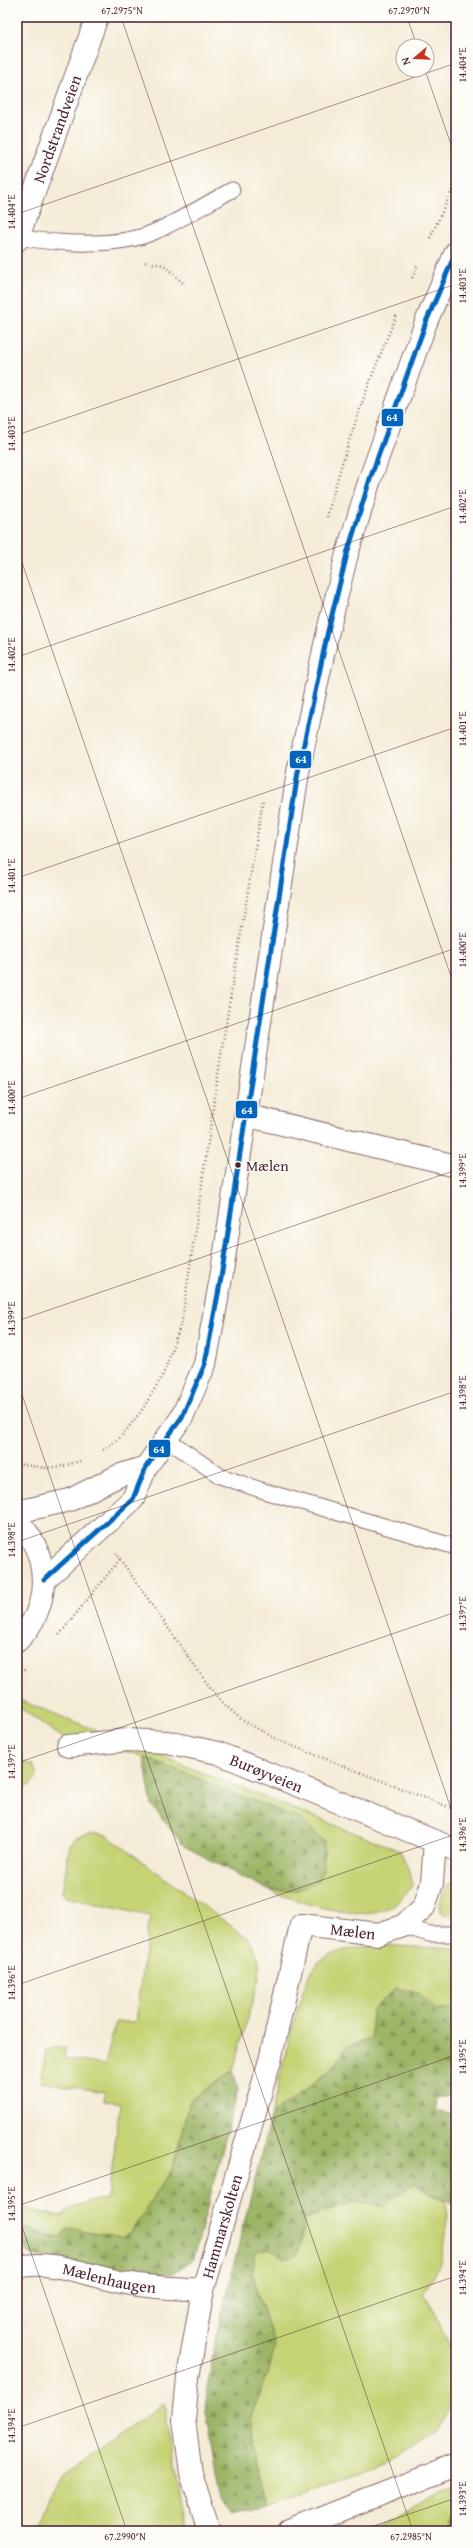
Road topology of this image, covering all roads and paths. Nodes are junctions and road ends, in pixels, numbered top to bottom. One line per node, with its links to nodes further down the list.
1 (97, 17): 3 (street, Nordstrandveien)
2 (232, 190): 3 (lane)
3 (18, 238)
4 (456, 252): 7 (street)
5 (144, 262): 6 (path)
6 (185, 285)
7 (245, 1115): 8 (street); 9 (street)
8 (456, 1166)
9 (168, 1440): 10 (street); 13 (lane)
10 (146, 1467): 11 (street); 15 (street)
11 (17, 1512)
12 (17, 1521): 15 (street)
13 (456, 1547)
14 (120, 1559): 18 (path)
15 (44, 1580): 16 (street)
16 (17, 1641)
17 (68, 1746): 19 (street, Burøyveien)
18 (456, 1810)
19 (434, 1841): 20 (street, Burøyveien); 22 (street, Mælen)
20 (456, 1850)
21 (301, 1925): 22 (street, Mælen); 25 (street, Hammarskolten)
22 (403, 1926): 23 (lane)
23 (456, 1934)
24 (17, 2268): 25 (street, Mælenhaugen)
25 (203, 2290): 27 (street, Hammarskolten)
26 (456, 2465): 28 (street)
27 (209, 2531)
28 (289, 2531)

